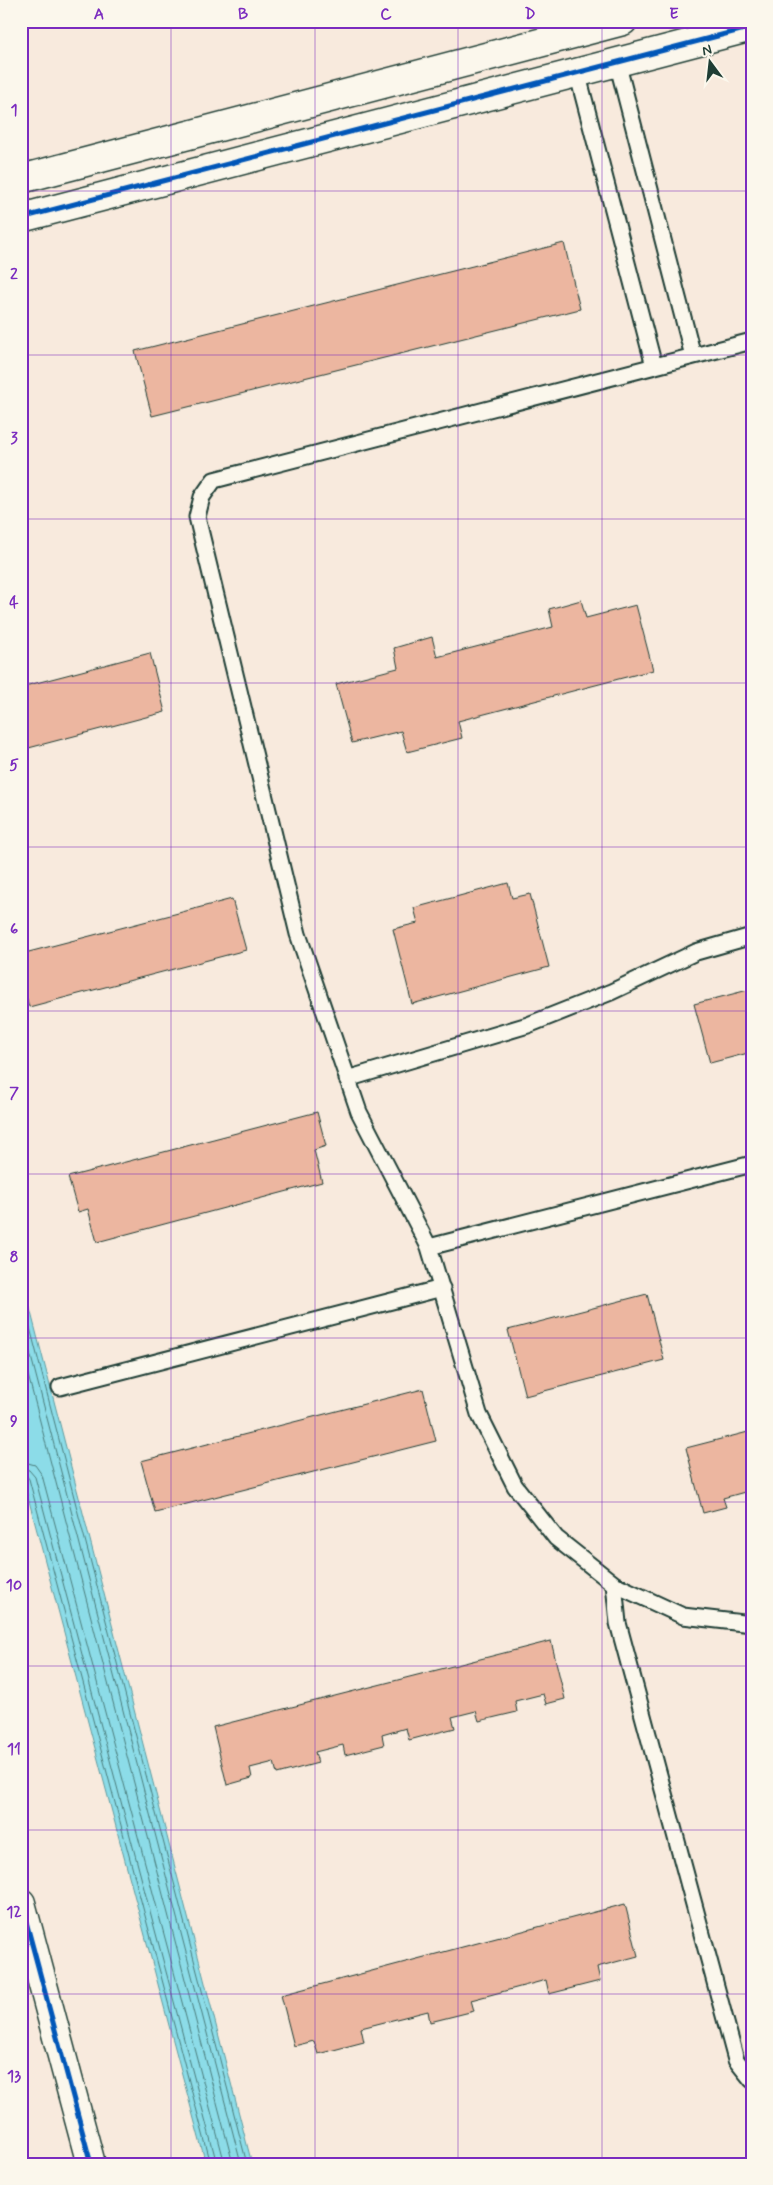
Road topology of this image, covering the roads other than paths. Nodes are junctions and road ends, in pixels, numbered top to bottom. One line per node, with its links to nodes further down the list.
1 (623, 21): 5 (street)
2 (752, 27): 3 (street)
3 (617, 62): 4 (street); 8 (lane)
4 (578, 72): 6 (street); 9 (lane)
5 (21, 179)
6 (21, 218)
7 (752, 340): 8 (lane)
8 (693, 356): 9 (lane)
9 (654, 366): 11 (lane)
10 (752, 936): 11 (lane)
11 (348, 1079): 13 (lane)
12 (752, 1164): 13 (lane)
13 (429, 1247): 14 (lane)
14 (442, 1288): 15 (lane); 16 (lane)
15 (60, 1387)
16 (614, 1584): 17 (lane); 19 (lane)
17 (752, 1624)
18 (21, 1903): 20 (street)
19 (752, 2080)
20 (91, 2164)

